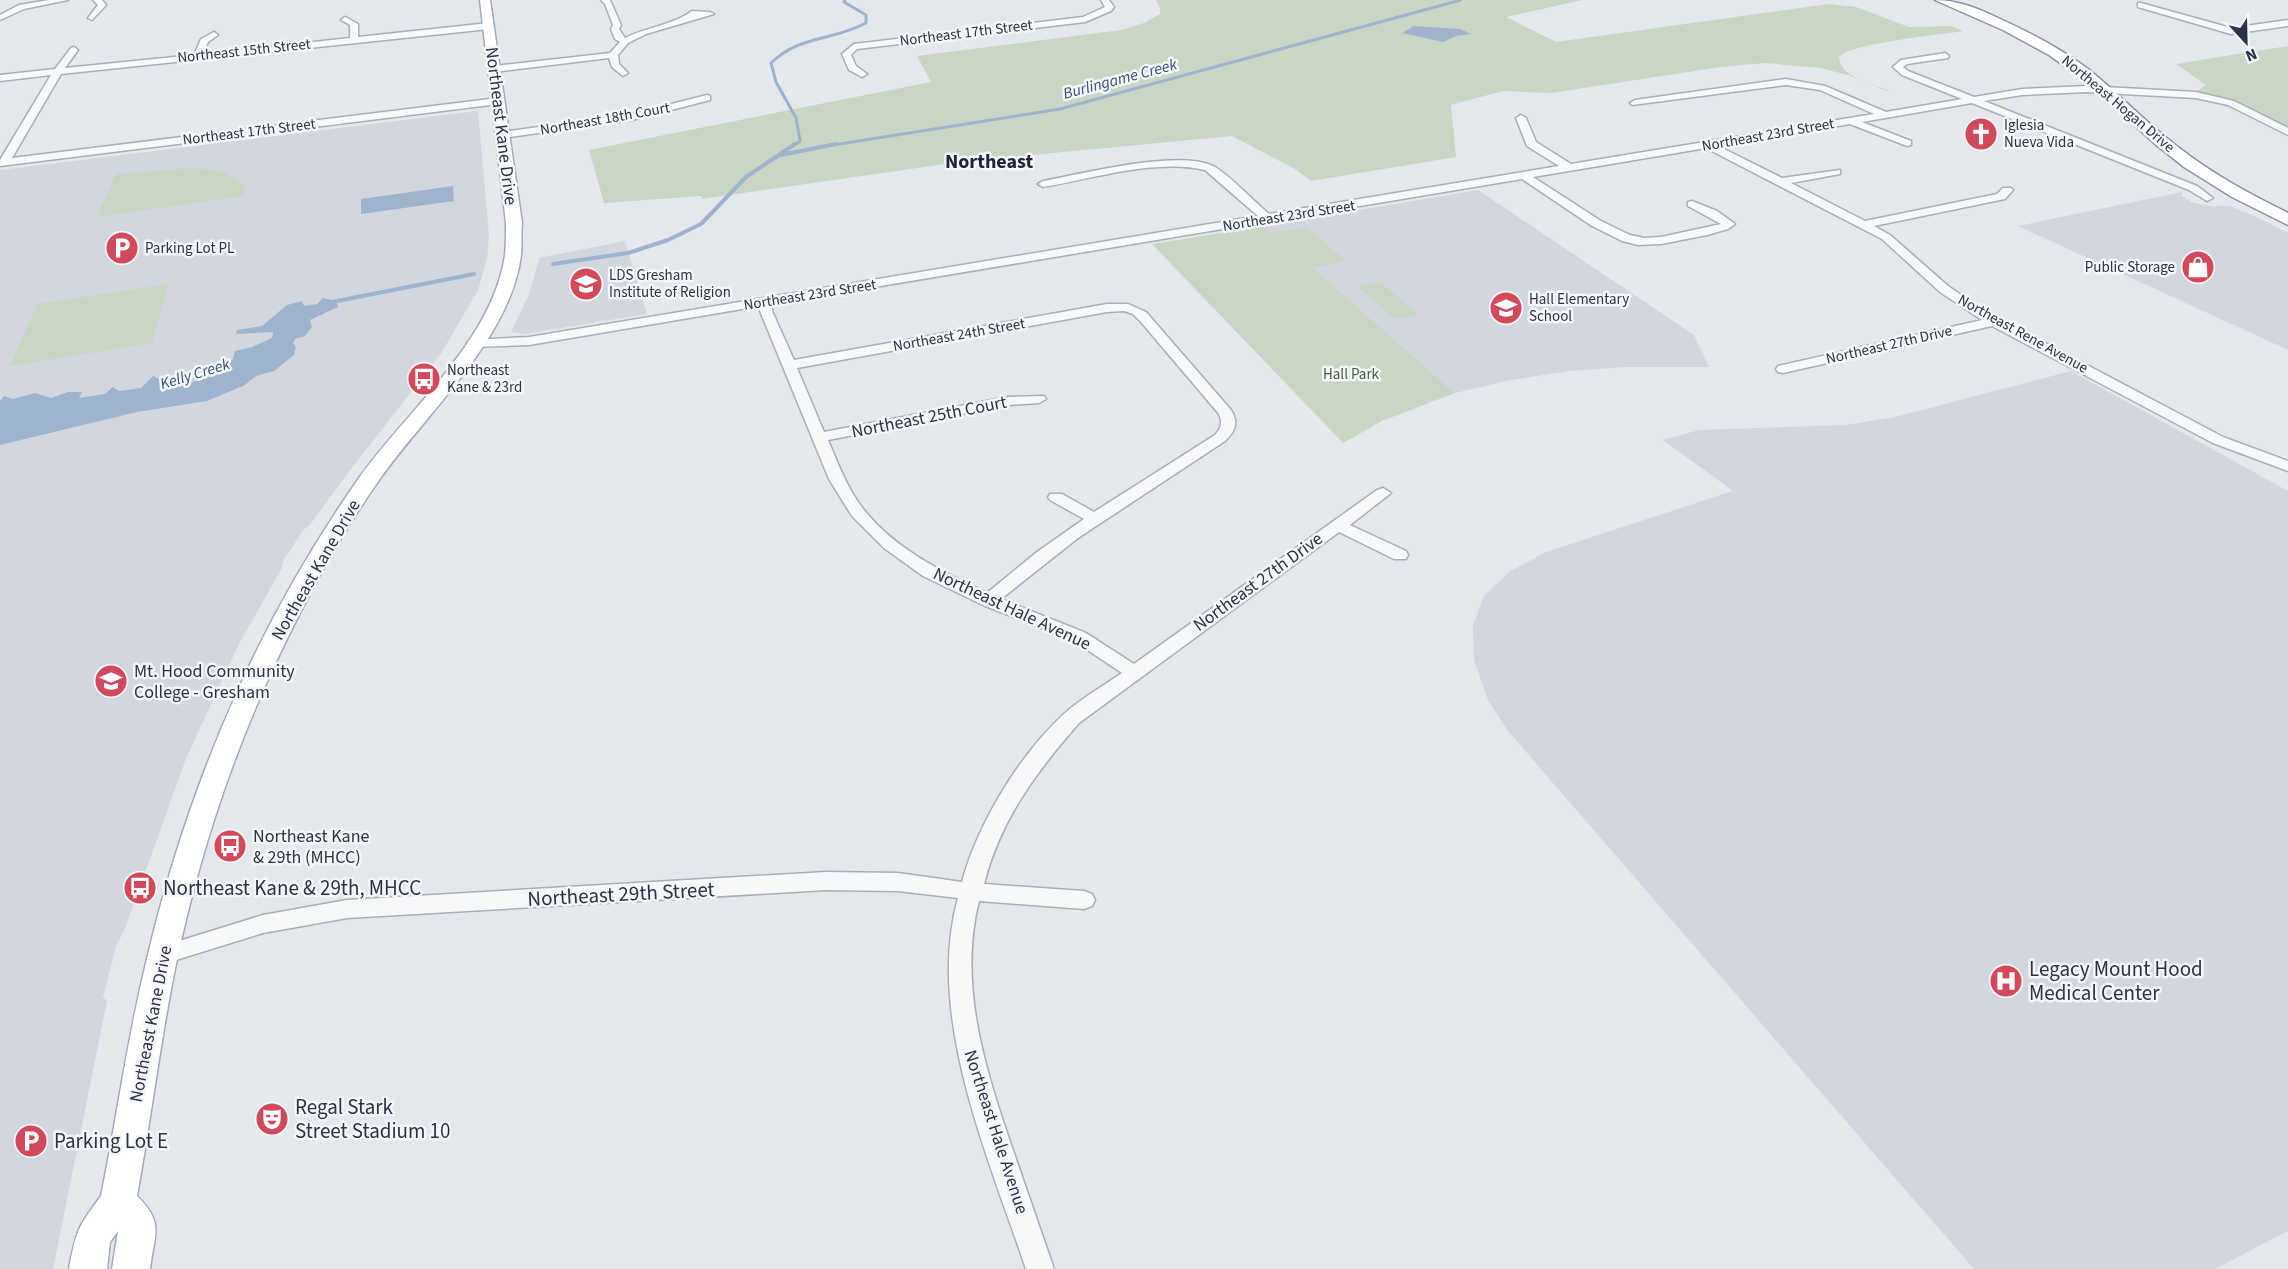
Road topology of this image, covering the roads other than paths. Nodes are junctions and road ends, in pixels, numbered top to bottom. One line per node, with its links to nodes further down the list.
1 (64, 0): 9 (street)
2 (97, 0): 11 (street)
3 (485, 0): 16 (main road, Northeast Kane Drive)
4 (1941, 0): 30 (highway, Northeast Hogan Drive)
5 (2159, 0): 14 (street)
6 (12, 1): 9 (street)
7 (610, 2): 15 (street)
8 (1107, 2): 28 (street, Northeast 17th Street)
9 (22, 7): 10 (street)
10 (0, 18)
11 (92, 18)
12 (687, 19): 17 (street)
13 (345, 20): 19 (street)
14 (2288, 23)
15 (617, 25): 17 (street); 20 (street)
16 (489, 26): 19 (street, Northeast 15th Street); 25 (main road, Northeast Kane Drive)
17 (643, 32): 20 (street)
18 (214, 34): 23 (street)
19 (354, 39): 23 (street, Northeast 15th Street)
20 (625, 41): 22 (street)
21 (75, 50): 26 (street)
22 (613, 55): 25 (street); 27 (street)
23 (198, 56): 26 (street, Northeast 15th Street)
24 (1945, 56): 32 (street)
25 (494, 69): 33 (main road, Northeast Kane Drive)
26 (60, 71): 29 (street, Northeast 15th Street); 42 (street)
27 (623, 73)
28 (862, 74)
29 (0, 78)
30 (2104, 90): 32 (street, Northeast 23rd Street); 38 (street, Northeast 23rd Street); 52 (highway, Northeast Hogan Drive)
31 (707, 98): 39 (street, Northeast 18th Court)
32 (1973, 100): 35 (street, Northeast 23rd Street); 49 (street)
33 (498, 101): 39 (main road, Northeast Kane Drive); 42 (street, Northeast 17th Street)
34 (1635, 103): 35 (street)
35 (1886, 115): 37 (street, Northeast 23rd Street)
36 (1521, 118): 43 (street)
37 (1852, 121): 40 (street); 41 (street, Northeast 23rd Street)
38 (2288, 132)
39 (502, 135): 56 (main road, Northeast Kane Drive)
40 (1907, 142)
41 (1709, 145): 43 (street, Northeast 23rd Street); 46 (street, Northeast Rene Avenue)
42 (2, 163)
43 (1571, 169): 45 (street, Northeast 23rd Street)
44 (1836, 172): 46 (street)
45 (1526, 177): 50 (street); 51 (street, Northeast 23rd Street)
46 (1780, 182): 53 (street, Northeast Rene Avenue)
47 (1043, 184): 51 (street)
48 (2007, 190): 53 (street)
49 (2207, 198)
50 (1692, 204)
51 (1268, 219): 54 (street, Northeast 23rd Street)
52 (2288, 220)
53 (1864, 225): 55 (street, Northeast Rene Avenue)
54 (767, 303): 56 (street, Northeast 23rd Street); 57 (street, Northeast Hale Avenue)
55 (1995, 321): 58 (street, Northeast 27th Drive); 61 (street, Northeast Rene Avenue)
56 (474, 343): 71 (main road, Northeast Kane Drive)
57 (790, 365): 60 (street, Northeast Hale Avenue); 64 (street, Northeast 24th Street)
58 (1783, 369)
59 (1039, 399): 60 (street, Northeast 25th Court)
60 (820, 437): 67 (street, Northeast Hale Avenue)
61 (2288, 466)
62 (1383, 493): 65 (street, Northeast 27th Drive)
63 (1056, 497): 64 (street)
64 (1094, 518): 67 (street)
65 (1337, 525): 66 (street); 68 (street, Northeast 27th Drive)
66 (1400, 555)
67 (988, 601): 68 (street, Northeast Hale Avenue)
68 (1134, 672): 69 (street, Northeast Hale Avenue)
69 (969, 891): 70 (street, Northeast 29th Street); 71 (street, Northeast 29th Street); 75 (street, Northeast Hale Avenue)
70 (1084, 900)
71 (163, 955): 72 (main road, Northeast Kane Drive)
72 (118, 1202): 73 (main road, Northeast Kane Drive); 74 (main road)
73 (88, 1269)
74 (131, 1269)
75 (1040, 1269)

